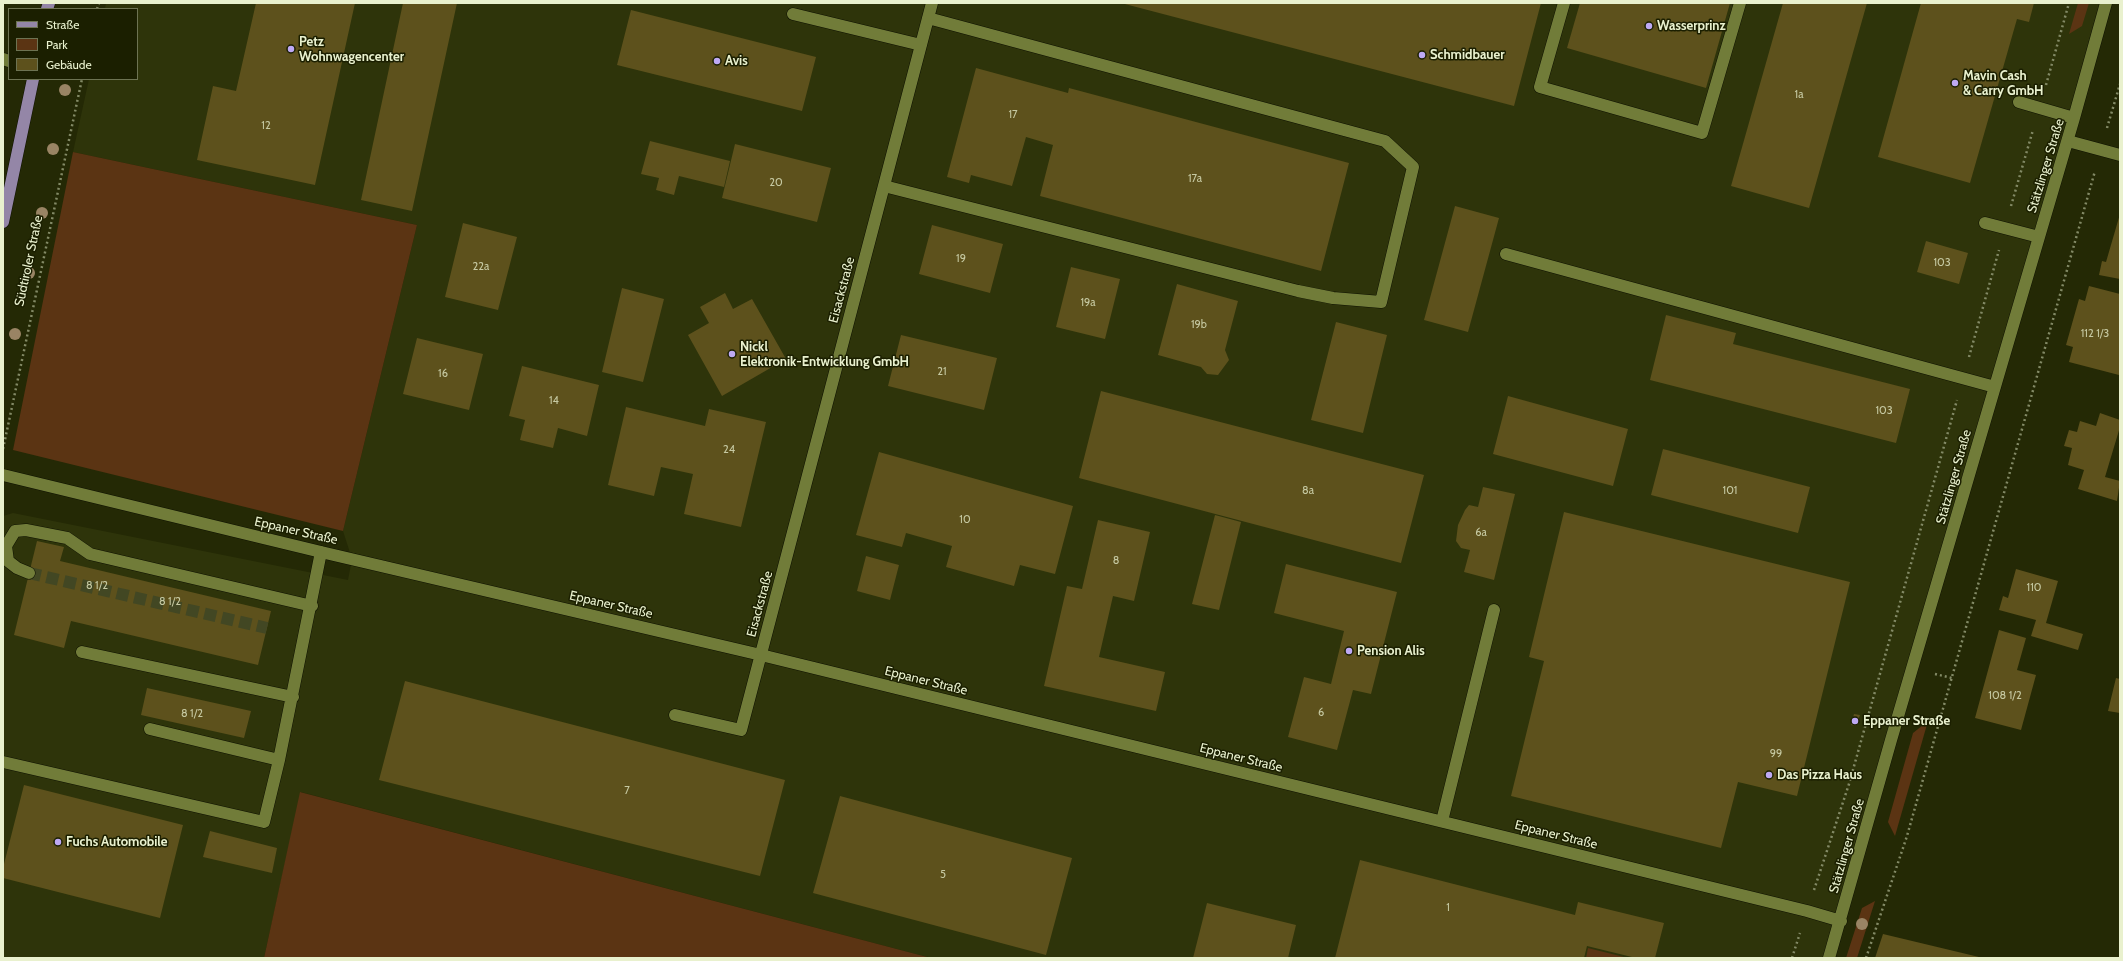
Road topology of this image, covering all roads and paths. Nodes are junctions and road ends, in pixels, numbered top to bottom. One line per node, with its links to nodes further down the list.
1 (932, 3): 7 (street, Eisackstraße)
2 (1564, 3): 3 (street)
3 (1740, 3)
4 (2069, 3): 13 (path)
5 (2106, 3): 14 (street, Stätzlinger Straße)
6 (793, 14): 8 (street)
7 (928, 18): 8 (street, Eisackstraße); 18 (street)
8 (921, 45): 18 (street, Eisackstraße)
9 (33, 80): 19 (main road)
10 (82, 80): 26 (path, Südtiroler Straße)
11 (2120, 84): 16 (path)
12 (2019, 102): 13 (street)
13 (2040, 108): 14 (street); 21 (path)
14 (2074, 118): 15 (street, Stätzlinger Straße)
15 (2068, 141): 16 (street); 22 (street, Stätzlinger Straße)
16 (2101, 150): 17 (street); 44 (path)
17 (2120, 155)
18 (884, 186): 33 (street, Eisackstraße)
19 (3, 222)
20 (1985, 223): 21 (street)
21 (2005, 229): 22 (street); 24 (path)
22 (2039, 238): 25 (street, Stätzlinger Straße)
23 (1506, 254): 24 (street)
24 (1962, 379): 25 (street); 40 (path)
25 (1995, 387): 41 (street, Stätzlinger Straße)
26 (3, 449)
27 (3, 475): 28 (street, Eppaner Straße)
28 (321, 552): 30 (street); 33 (street, Eppaner Straße)
29 (29, 572): 30 (street)
30 (312, 606): 34 (street)
31 (1494, 610): 39 (street)
32 (82, 652): 34 (street)
33 (761, 654): 35 (street, Eisackstraße); 39 (street, Eppaner Straße)
34 (292, 697): 37 (street)
35 (675, 715)
36 (150, 729): 37 (street)
37 (279, 760): 38 (street)
38 (3, 762)
39 (1442, 821): 40 (street, Eppaner Straße)
40 (1808, 911): 41 (street, Eppaner Straße); 42 (path)
41 (1841, 921): 43 (street, Stätzlinger Straße)
42 (1792, 958)
43 (1829, 958)
44 (1866, 958)

